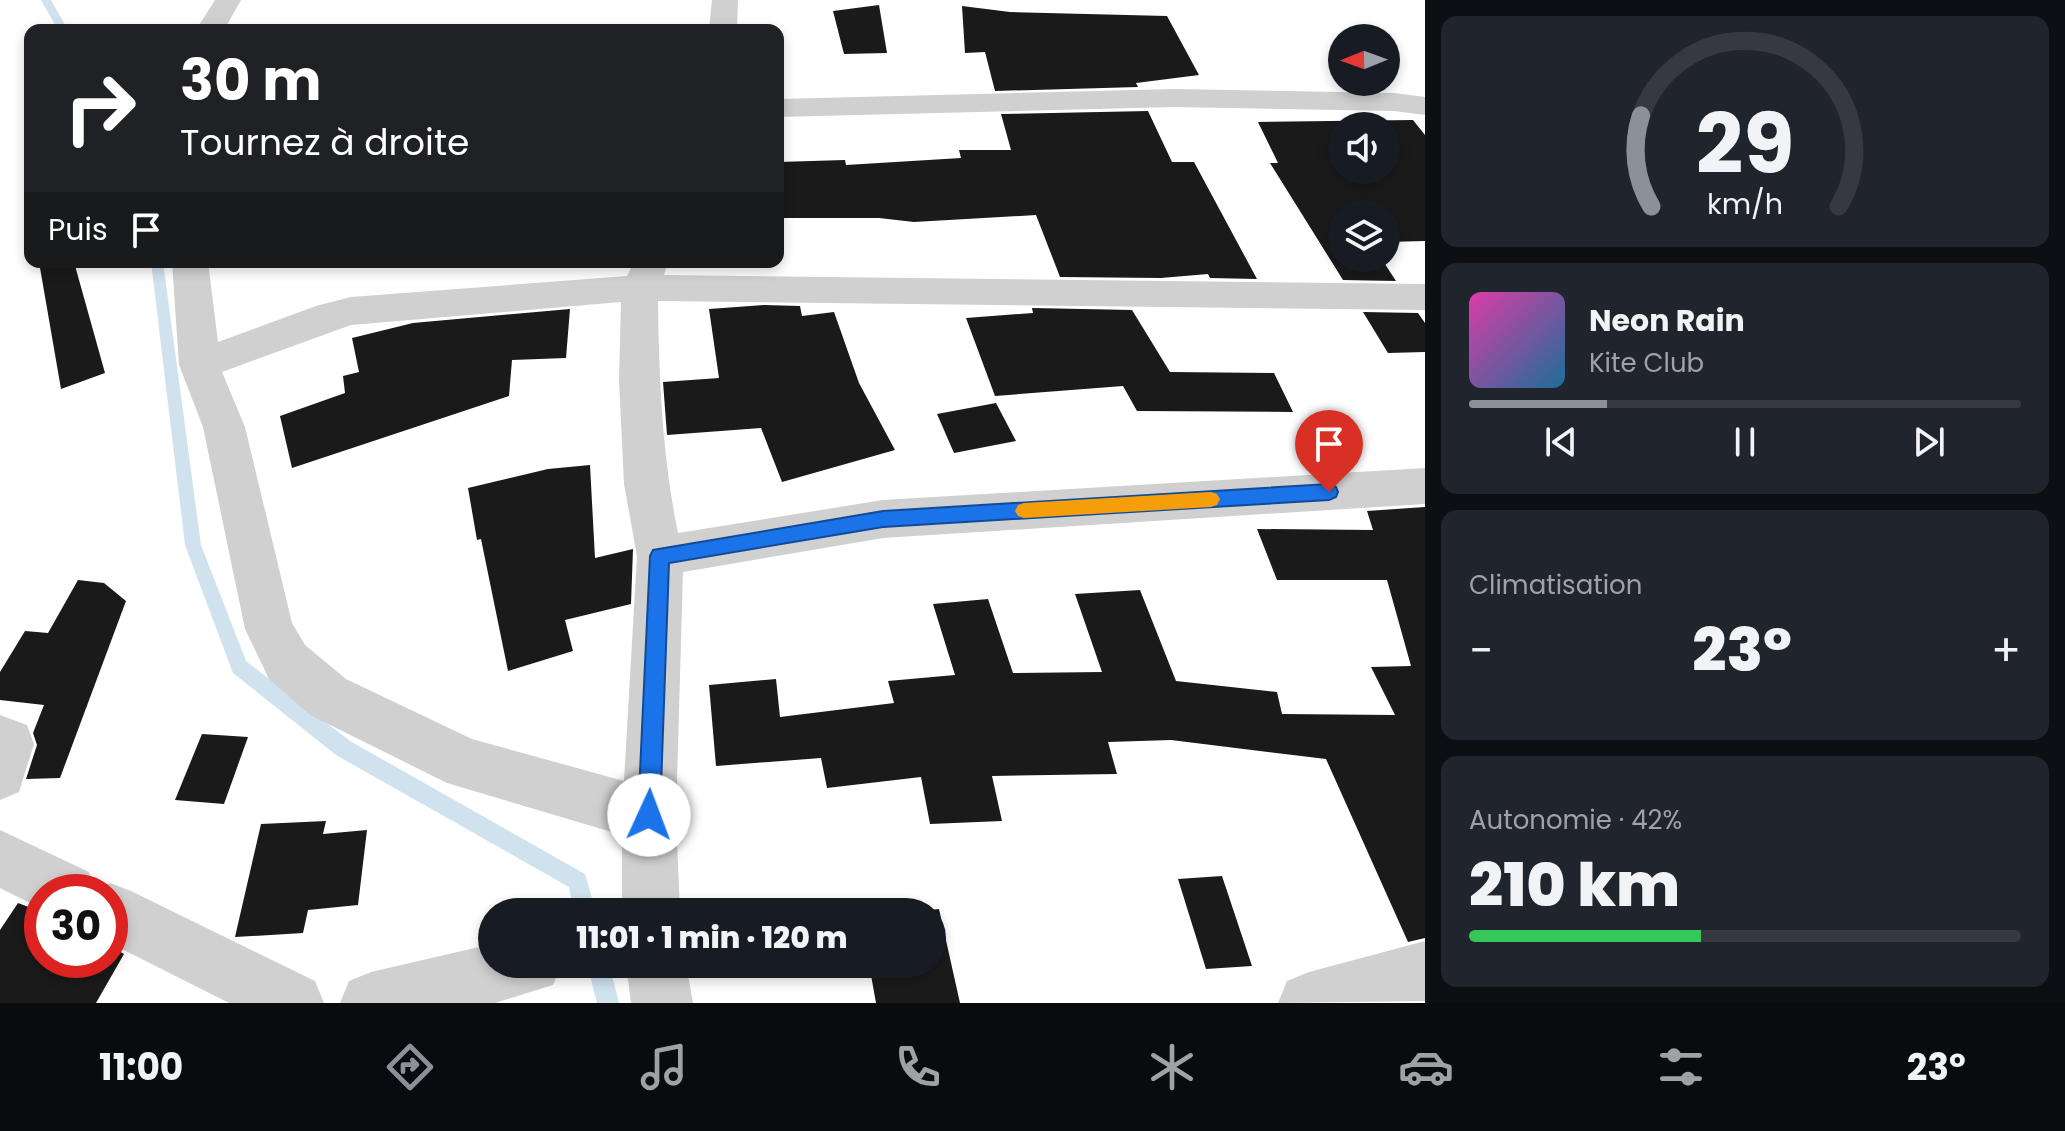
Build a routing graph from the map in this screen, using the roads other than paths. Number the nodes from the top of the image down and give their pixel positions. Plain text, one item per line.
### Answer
1 (228, 0) edge
2 (725, 0) edge
3 (214, 24) edge
4 (723, 24) edge
5 (1425, 106) edge
6 (784, 108) edge
7 (191, 268) edge
8 (646, 275) edge
9 (1425, 297) edge
10 (199, 365) junction
11 (1425, 486) edge
12 (660, 556) junction
13 (0, 741) edge
14 (0, 773) edge
15 (649, 815) junction
16 (0, 858) edge
17 (32, 874) edge
18 (651, 898) edge
19 (128, 921) edge
20 (1425, 971) edge
21 (478, 977) edge
22 (658, 978) edge
23 (293, 1003) edge
24 (371, 1003) edge
25 (662, 1003) edge
26 (1309, 1003) edge

1 - 3 street
2 - 4 street
5 - 6 street
7 - 10 street
8 - 9 street
8 - 10 street
8 - 12 street
10 - 15 street
11 - 12 street
12 - 15 street
13 - 14 street
15 - 18 street
16 - 17 street
19 - 23 street
20 - 26 street
21 - 24 street
22 - 25 street

